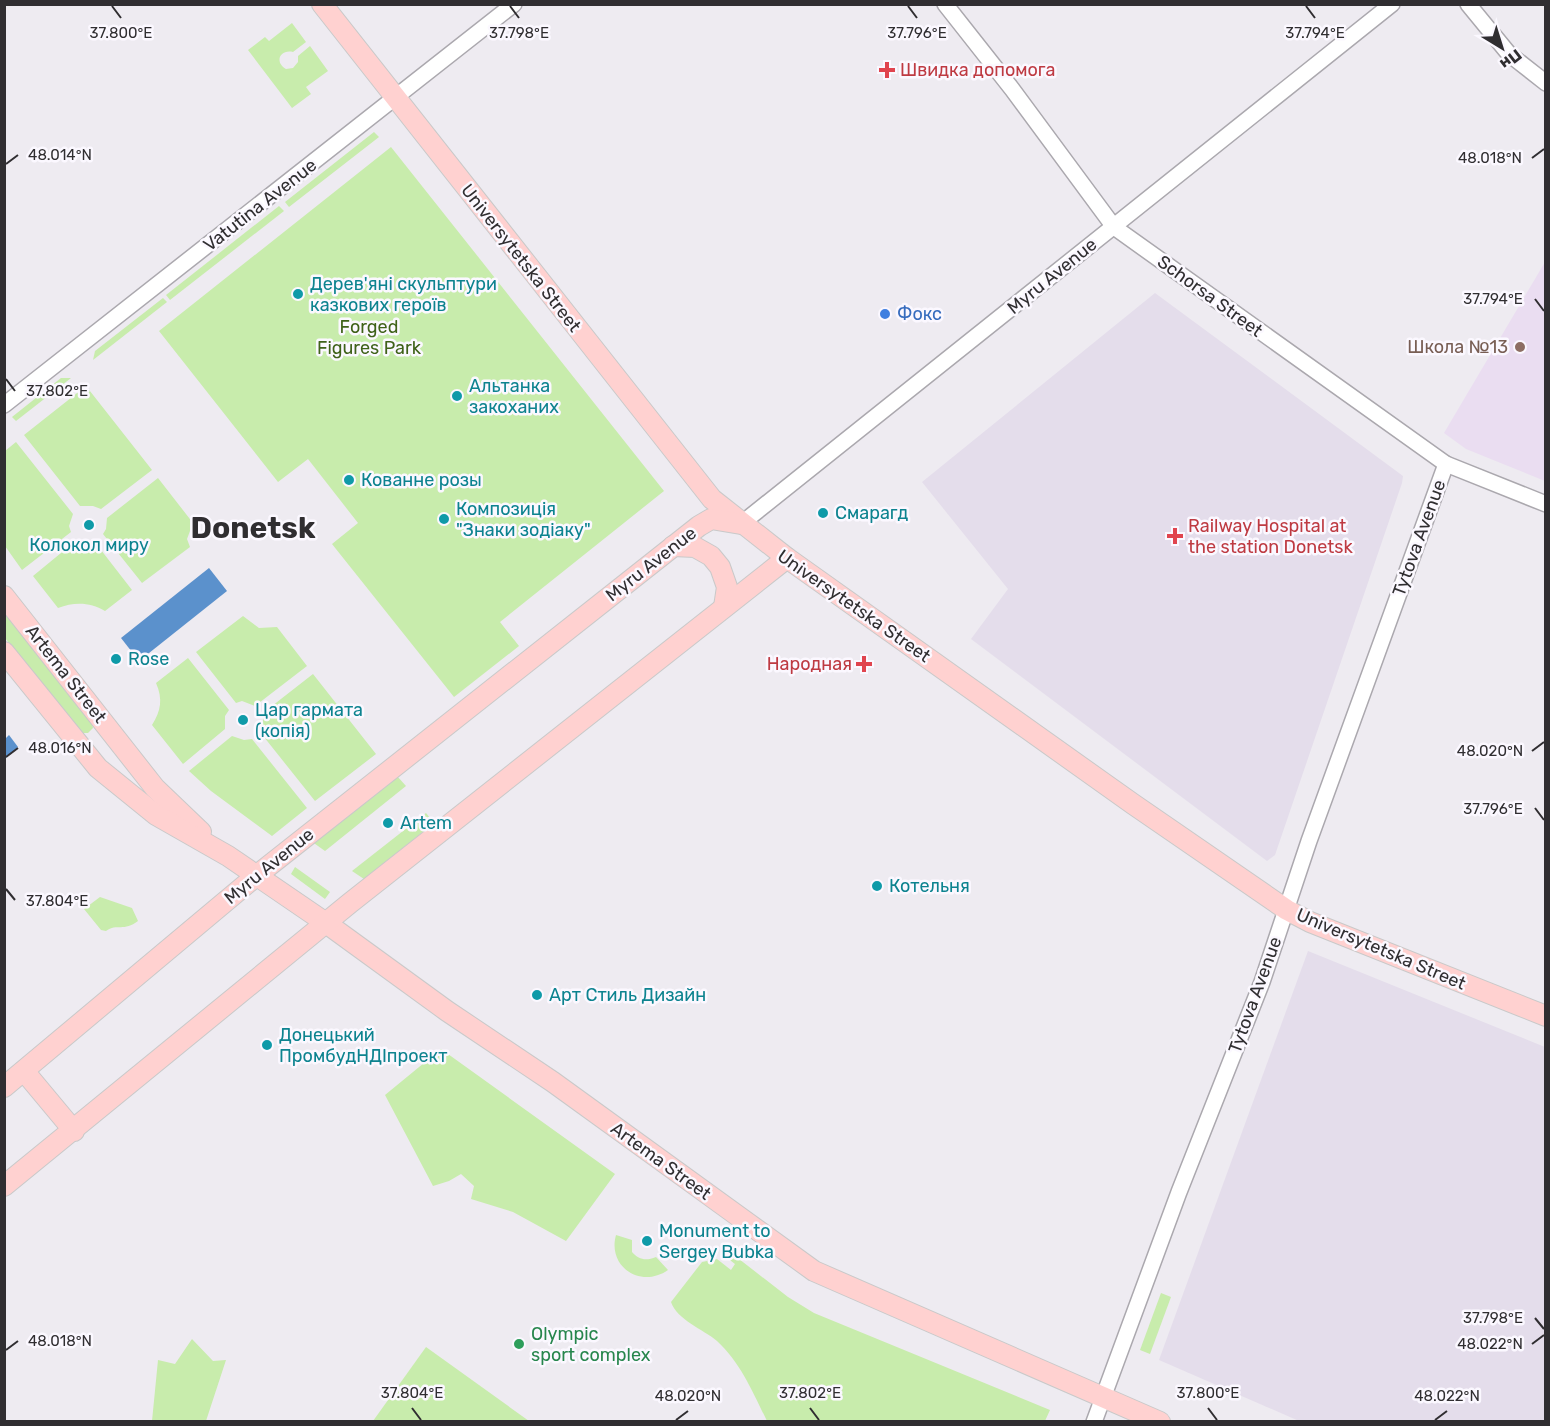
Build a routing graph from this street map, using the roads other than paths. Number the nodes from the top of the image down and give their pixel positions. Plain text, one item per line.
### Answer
1 (322, 4) edge
2 (514, 4) edge
3 (945, 4) edge
4 (1392, 4) edge
5 (1468, 4) edge
6 (1545, 83) edge
7 (396, 99) junction
8 (1114, 227) junction
9 (4, 405) edge
10 (1446, 464) junction
11 (1545, 504) edge
12 (741, 524) junction
13 (673, 546) junction
14 (787, 558) junction
15 (4, 596) edge
16 (724, 607) junction
17 (4, 652) edge
18 (93, 709) junction
19 (66, 730) junction
20 (228, 856) junction
21 (256, 876) junction
22 (1287, 910) junction
23 (326, 923) junction
24 (1545, 1016) edge
25 (24, 1071) junction
26 (4, 1087) edge
27 (74, 1131) junction
28 (4, 1186) edge
29 (1104, 1396) junction
30 (1094, 1422) edge
31 (1160, 1422) edge

1 - 7 main road, Universytetska Street
2 - 7 street, Vatutina Avenue
3 - 8 street, Schorsa Street
4 - 8 street, Myru Avenue
5 - 6 street
7 - 9 street, Vatutina Avenue
7 - 12 main road, Universytetska Street
8 - 10 street, Schorsa Street
8 - 12 street, Myru Avenue
10 - 11 street, Schorsa Street
10 - 22 street, Tytova Avenue
12 - 13 main road, Myru Avenue
12 - 14 main road, Universytetska Street
13 - 16 main road
13 - 21 main road, Myru Avenue
14 - 16 main road
14 - 22 main road, Universytetska Street
15 - 18 main road, Artema Street
16 - 23 main road
17 - 19 main road, Artema Street
18 - 19 main road
18 - 20 main road, Artema Street
19 - 20 main road, Artema Street
20 - 21 main road, Artema Street
21 - 23 main road, Artema Street
21 - 25 main road, Myru Avenue
22 - 24 main road, Universytetska Street
22 - 29 street, Tytova Avenue
23 - 27 main road
23 - 29 main road, Artema Street
25 - 26 main road, Myru Avenue
25 - 27 main road
27 - 28 main road
29 - 30 street, Tytova Avenue
29 - 31 main road, Artema Street

